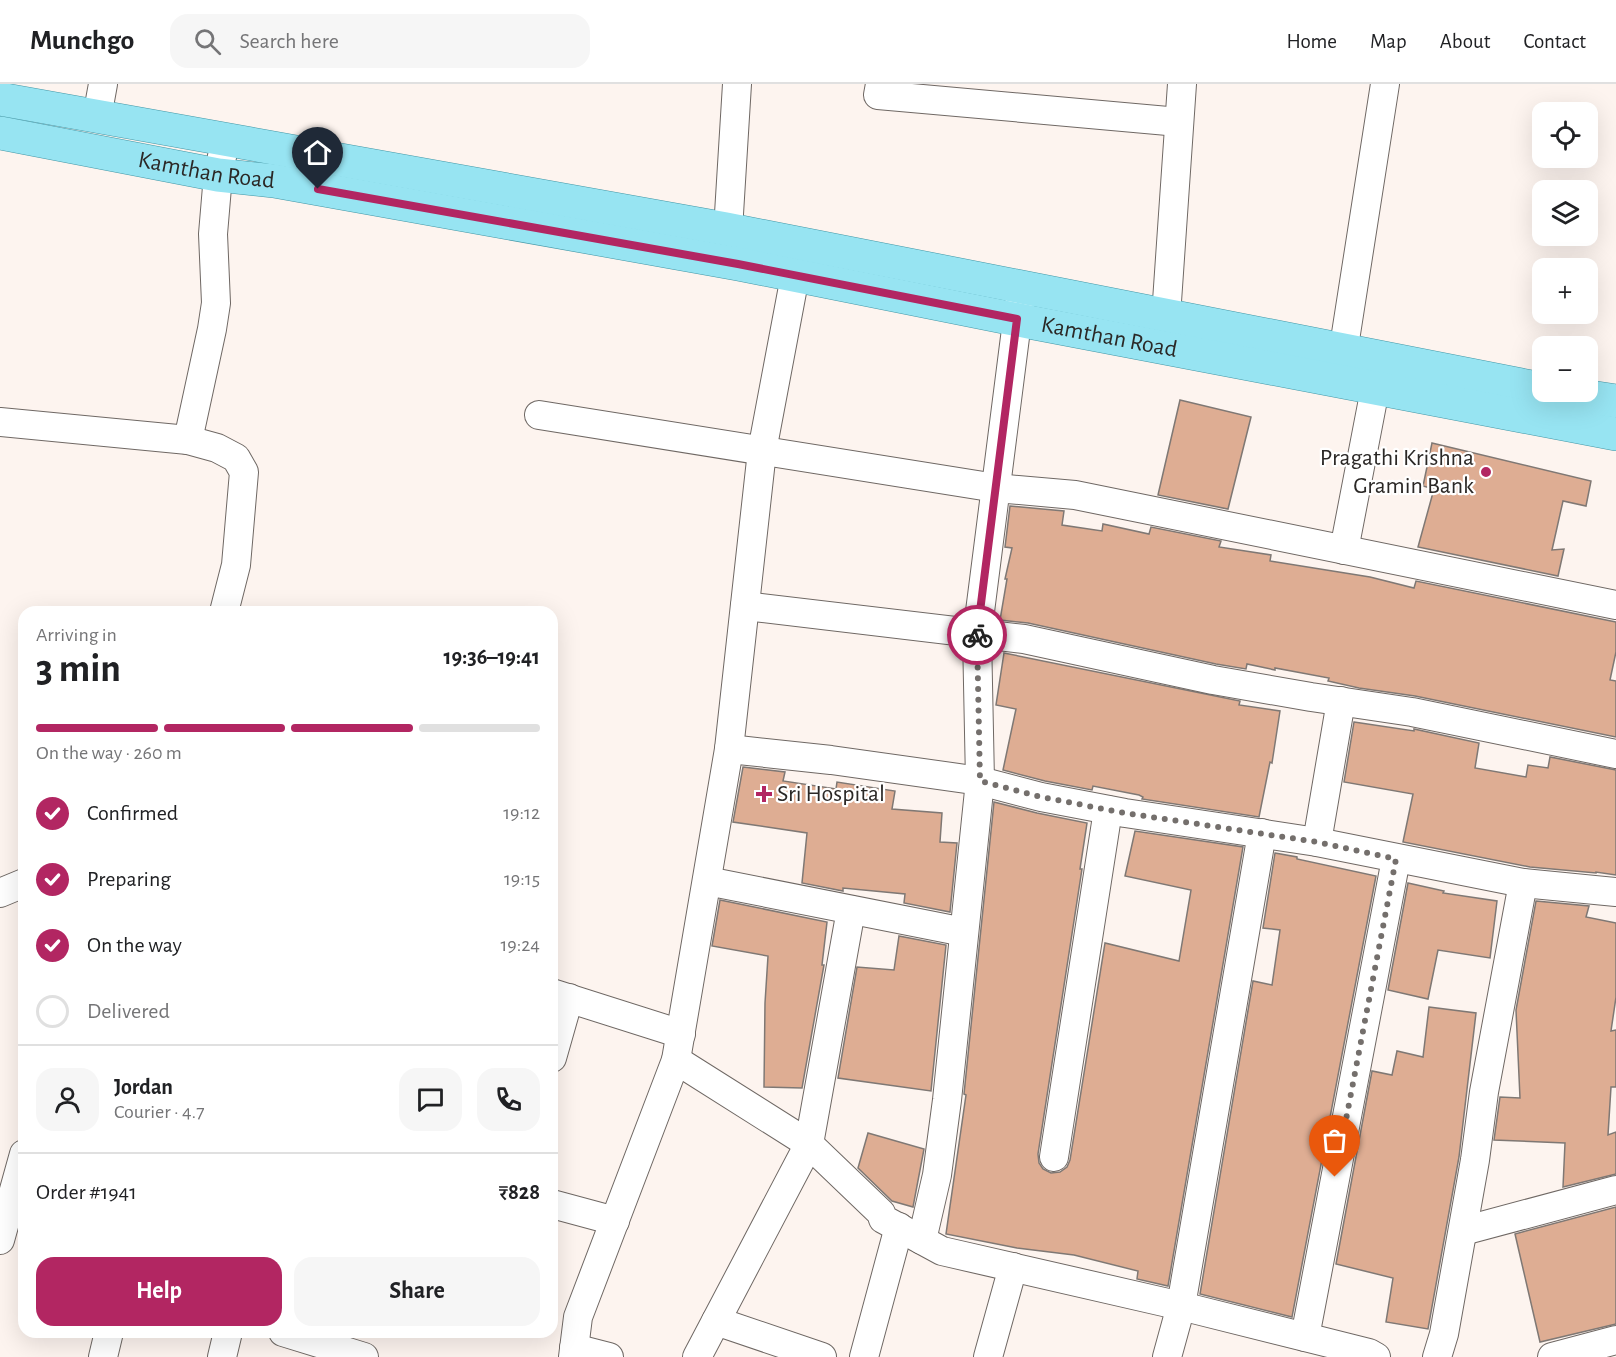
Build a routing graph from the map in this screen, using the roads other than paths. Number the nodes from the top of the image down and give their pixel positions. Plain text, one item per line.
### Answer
1 (103, 84) edge
2 (737, 84) edge
3 (880, 84) edge
4 (1182, 84) edge
5 (1385, 84) edge
6 (0, 99) edge
7 (97, 117) junction
8 (1179, 122) junction
9 (0, 133) edge
10 (226, 138) junction
11 (218, 175) junction
12 (728, 230) junction
13 (795, 276) junction
14 (1020, 304) junction
15 (1166, 316) junction
16 (1341, 367) junction
17 (1532, 388) edge
18 (1375, 389) junction
19 (1598, 398) edge
20 (1616, 401) edge
21 (539, 415) dead end
22 (0, 422) edge
23 (1616, 434) edge
24 (189, 440) junction
25 (762, 451) junction
26 (996, 488) junction
27 (1344, 550) junction
28 (1616, 605) edge
29 (226, 606) edge
30 (745, 606) junction
31 (977, 634) junction
32 (1341, 701) junction
33 (729, 748) junction
34 (1616, 754) edge
35 (980, 781) junction
36 (1108, 810) junction
37 (1262, 833) junction
38 (1317, 842) junction
39 (1396, 859) junction
40 (706, 881) junction
41 (1523, 883) junction
42 (18, 886) edge
43 (1616, 892) edge
44 (0, 893) edge
45 (851, 910) junction
46 (964, 932) junction
47 (561, 995) edge
48 (558, 1016) edge
49 (679, 1047) junction
50 (809, 1144) junction
51 (1054, 1158) dead end
52 (18, 1176) edge
53 (1616, 1190) edge
54 (558, 1206) edge
55 (615, 1221) junction
56 (1462, 1231) junction
57 (910, 1234) junction
58 (0, 1240) edge
59 (1013, 1268) junction
60 (1181, 1306) junction
61 (716, 1321) junction
62 (1305, 1336) junction
63 (108, 1338) edge
64 (227, 1338) edge
65 (302, 1338) edge
66 (1616, 1340) edge
67 (574, 1352) edge
68 (103, 1357) edge
69 (222, 1357) edge
70 (364, 1357) edge
71 (609, 1357) edge
72 (697, 1357) edge
73 (822, 1357) edge
74 (864, 1357) edge
75 (988, 1357) edge
76 (1167, 1357) edge
77 (1376, 1357) edge
78 (1437, 1357) edge
79 (1552, 1357) edge

1 - 7 street
2 - 12 street
3 - 8 street
4 - 8 street
5 - 16 street
6 - 7 main road, Kamthan Road
7 - 10 main road, Kamthan Road
8 - 15 street
9 - 11 main road, Kamthan Road
10 - 11 street
10 - 12 main road, Kamthan Road
11 - 13 main road, Kamthan Road
11 - 24 street
12 - 14 main road, Kamthan Road
13 - 14 main road, Kamthan Road
13 - 25 street
14 - 15 main road, Kamthan Road
14 - 16 main road, Kamthan Road
14 - 26 street
15 - 16 main road, Kamthan Road
16 - 17 main road, Kamthan Road
16 - 18 main road, Kamthan Road
18 - 23 main road, Kamthan Road
18 - 27 street
19 - 20 main road
21 - 25 street
22 - 24 street
24 - 29 street
25 - 26 street
25 - 30 street
26 - 27 street
26 - 31 street
27 - 28 street
30 - 31 street
30 - 33 street
31 - 32 street
31 - 35 street
32 - 34 street
32 - 38 street
33 - 35 street
33 - 40 street
35 - 36 street
35 - 46 street
36 - 37 street
36 - 51 street
37 - 38 street
37 - 60 street
38 - 39 street
39 - 41 street
39 - 62 street
40 - 45 street
40 - 49 street
41 - 43 street
41 - 56 street
42 - 44 street
45 - 46 street
45 - 50 street
46 - 57 street
47 - 48 street
47 - 49 street
49 - 50 street
49 - 55 street
50 - 57 street
50 - 61 street
52 - 58 street
53 - 56 street
54 - 55 street
55 - 67 street
56 - 78 street
57 - 59 street
57 - 74 street
59 - 60 street
59 - 75 street
60 - 62 street
60 - 76 street
61 - 72 street
61 - 73 street
62 - 77 street
63 - 68 street
64 - 69 street
65 - 70 street
66 - 79 street
67 - 71 street

